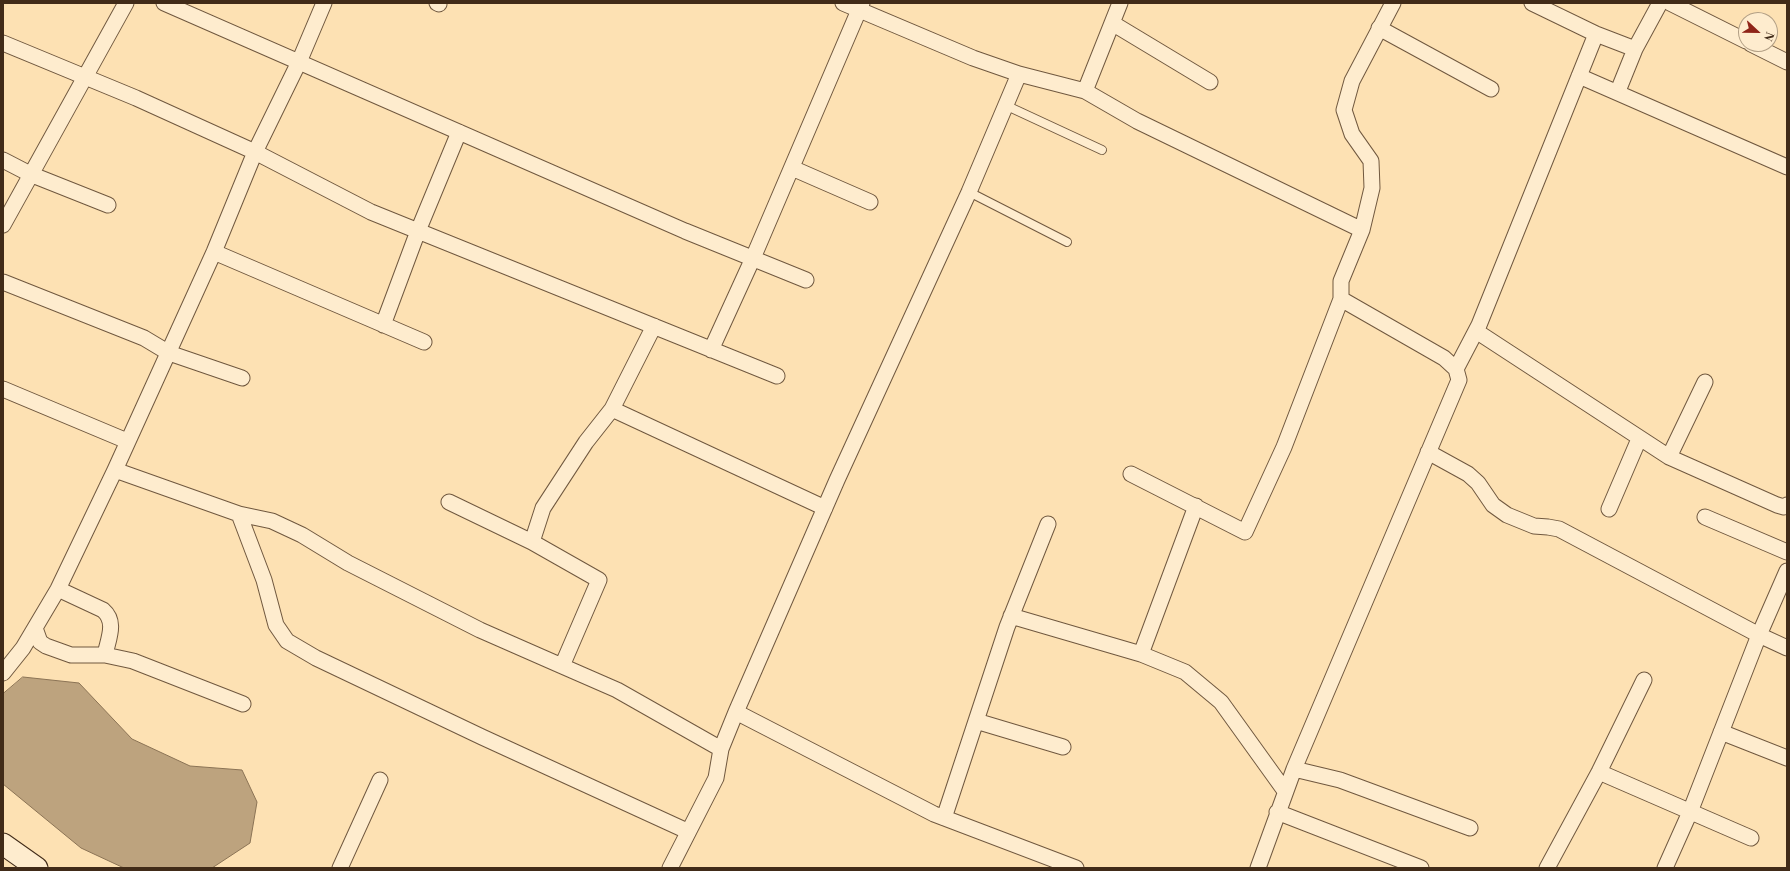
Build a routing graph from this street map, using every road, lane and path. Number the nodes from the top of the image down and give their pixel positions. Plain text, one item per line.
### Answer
1 (126, 3) edge
2 (164, 3) edge
3 (324, 3) edge
4 (843, 3) edge
5 (1120, 3) edge
6 (1393, 3) edge
7 (1532, 3) edge
8 (1660, 3) edge
9 (1670, 3) edge
10 (861, 6) edge
11 (1112, 24) junction
12 (1379, 28) junction
13 (1596, 34) junction
14 (1738, 37) edge
15 (3, 43) edge
16 (1635, 49) junction
17 (1767, 52) edge
18 (299, 62) junction
19 (1787, 62) edge
20 (1018, 74) junction
21 (1579, 76) junction
22 (86, 78) junction
23 (1210, 82) dead end
24 (1491, 89) dead end
25 (1086, 91) junction
26 (1618, 92) junction
27 (1005, 105) junction
28 (459, 132) junction
29 (1102, 150) dead end
30 (255, 152) junction
31 (3, 160) edge
32 (1787, 166) edge
33 (792, 168) junction
34 (30, 174) junction
35 (968, 192) junction
36 (870, 202) dead end
37 (108, 205) dead end
38 (3, 225) edge
39 (1362, 230) junction
40 (418, 231) junction
41 (1067, 242) dead end
42 (214, 252) junction
43 (753, 258) junction
44 (806, 280) dead end
45 (3, 282) edge
46 (1341, 299) junction
47 (383, 325) junction
48 (654, 326) junction
49 (1476, 331) junction
50 (424, 342) dead end
51 (711, 350) junction
52 (169, 353) junction
53 (1456, 368) junction
54 (777, 376) dead end
55 (242, 378) dead end
56 (1706, 382) dead end
57 (3, 389) edge
58 (612, 409) junction
59 (1639, 439) junction
60 (127, 441) junction
61 (1428, 452) junction
62 (1669, 458) junction
63 (115, 470) junction
64 (1131, 474) dead end
65 (450, 502) dead end
66 (1787, 505) edge
67 (1196, 506) junction
68 (825, 508) junction
69 (1609, 509) dead end
70 (239, 514) junction
71 (1705, 517) dead end
72 (1048, 524) dead end
73 (532, 542) junction
74 (1787, 552) edge
75 (1787, 571) edge
76 (58, 589) junction
77 (1011, 616) junction
78 (35, 628) junction
79 (1759, 635) junction
80 (1787, 648) edge
81 (1141, 654) junction
82 (105, 655) junction
83 (562, 666) junction
84 (3, 673) edge
85 (1644, 680) dead end
86 (243, 704) dead end
87 (736, 712) junction
88 (976, 721) junction
89 (1722, 732) junction
90 (1063, 747) dead end
91 (721, 749) junction
92 (1787, 758) edge
93 (1294, 770) junction
94 (1599, 772) junction
95 (380, 780) dead end
96 (1285, 791) junction
97 (1277, 812) junction
98 (1690, 812) junction
99 (944, 818) junction
100 (1470, 828) dead end
101 (687, 831) junction
102 (1751, 838) dead end
103 (3, 844) edge
104 (37, 868) edge
105 (340, 868) edge
106 (670, 868) edge
107 (1076, 868) edge
108 (1258, 868) edge
109 (1421, 868) edge
110 (1547, 868) edge
111 (1665, 868) edge

1 - 22 street
2 - 18 street
3 - 18 street
4 - 10 street
5 - 11 street
6 - 12 street
7 - 13 street
8 - 16 street
9 - 14 street
10 - 20 street
10 - 33 street
11 - 23 street
11 - 25 street
12 - 24 street
12 - 39 street
13 - 16 street
13 - 21 street
15 - 22 street
16 - 26 street
17 - 19 street
18 - 28 street
18 - 30 street
20 - 25 street
20 - 27 street
21 - 26 street
21 - 49 street
22 - 30 street
22 - 34 street
25 - 39 street
26 - 32 street
27 - 29 lane
27 - 35 street
28 - 40 street
28 - 43 street
30 - 40 street
30 - 42 street
31 - 34 street
33 - 36 street
33 - 43 street
34 - 37 street
34 - 38 street
35 - 41 lane
35 - 68 street
39 - 46 street
40 - 47 street
40 - 48 street
42 - 47 street
42 - 52 street
43 - 44 street
43 - 51 street
45 - 52 street
46 - 53 street
46 - 67 street
47 - 50 street
48 - 51 street
48 - 58 street
49 - 53 street
49 - 59 street
51 - 54 street
52 - 55 street
52 - 60 street
53 - 61 street
56 - 62 street
57 - 60 street
58 - 68 street
58 - 73 street
59 - 62 street
59 - 69 street
60 - 63 street
61 - 79 street
61 - 93 street
62 - 66 street
63 - 70 street
63 - 76 street
64 - 67 street
65 - 73 street
67 - 81 street
68 - 87 street
70 - 83 street
70 - 101 street
71 - 74 street
72 - 77 street
73 - 83 street
75 - 79 street
76 - 78 street
76 - 82 street
77 - 81 street
77 - 88 street
78 - 82 street
78 - 84 street
79 - 80 street
79 - 89 street
81 - 96 street
82 - 86 street
83 - 91 street
85 - 94 street
87 - 91 street
87 - 99 street
88 - 90 street
88 - 99 street
89 - 92 street
89 - 98 street
91 - 101 street
93 - 96 street
93 - 100 street
94 - 98 street
94 - 110 street
95 - 105 street
96 - 97 street
97 - 108 street
97 - 109 street
98 - 102 street
98 - 111 street
99 - 107 street
101 - 106 street
103 - 104 street

